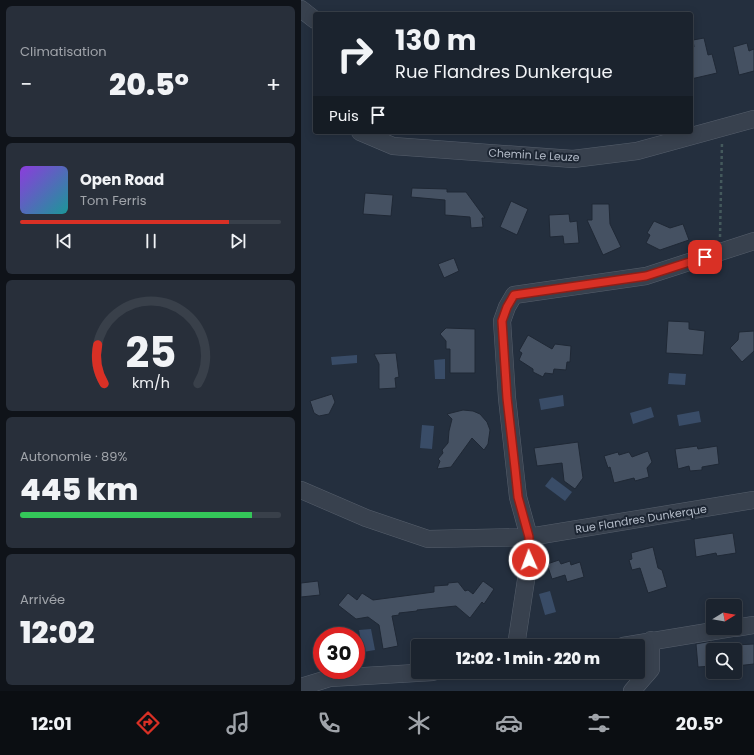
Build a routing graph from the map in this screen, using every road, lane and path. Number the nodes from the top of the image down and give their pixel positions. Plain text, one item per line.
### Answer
1 (301, 9) edge
2 (313, 18) edge
3 (754, 119) edge
4 (722, 128) junction
5 (365, 134) edge
6 (754, 241) edge
7 (720, 252) junction
8 (301, 490) edge
9 (754, 500) edge
10 (529, 537) junction
11 (754, 625) edge
12 (742, 627) edge
13 (706, 632) edge
14 (518, 639) edge
15 (651, 640) junction
16 (645, 641) edge
17 (411, 673) edge
18 (301, 687) edge
19 (632, 691) edge

1 - 2 street
3 - 4 street, Chemin Le Leuze
4 - 5 street, Chemin Le Leuze
4 - 7 path
6 - 7 street
7 - 10 street
8 - 10 street, Rue Flandres Dunkerque
9 - 10 street, Rue Flandres Dunkerque
10 - 14 street
11 - 12 street
13 - 15 street
15 - 16 street
15 - 19 street
17 - 18 street

